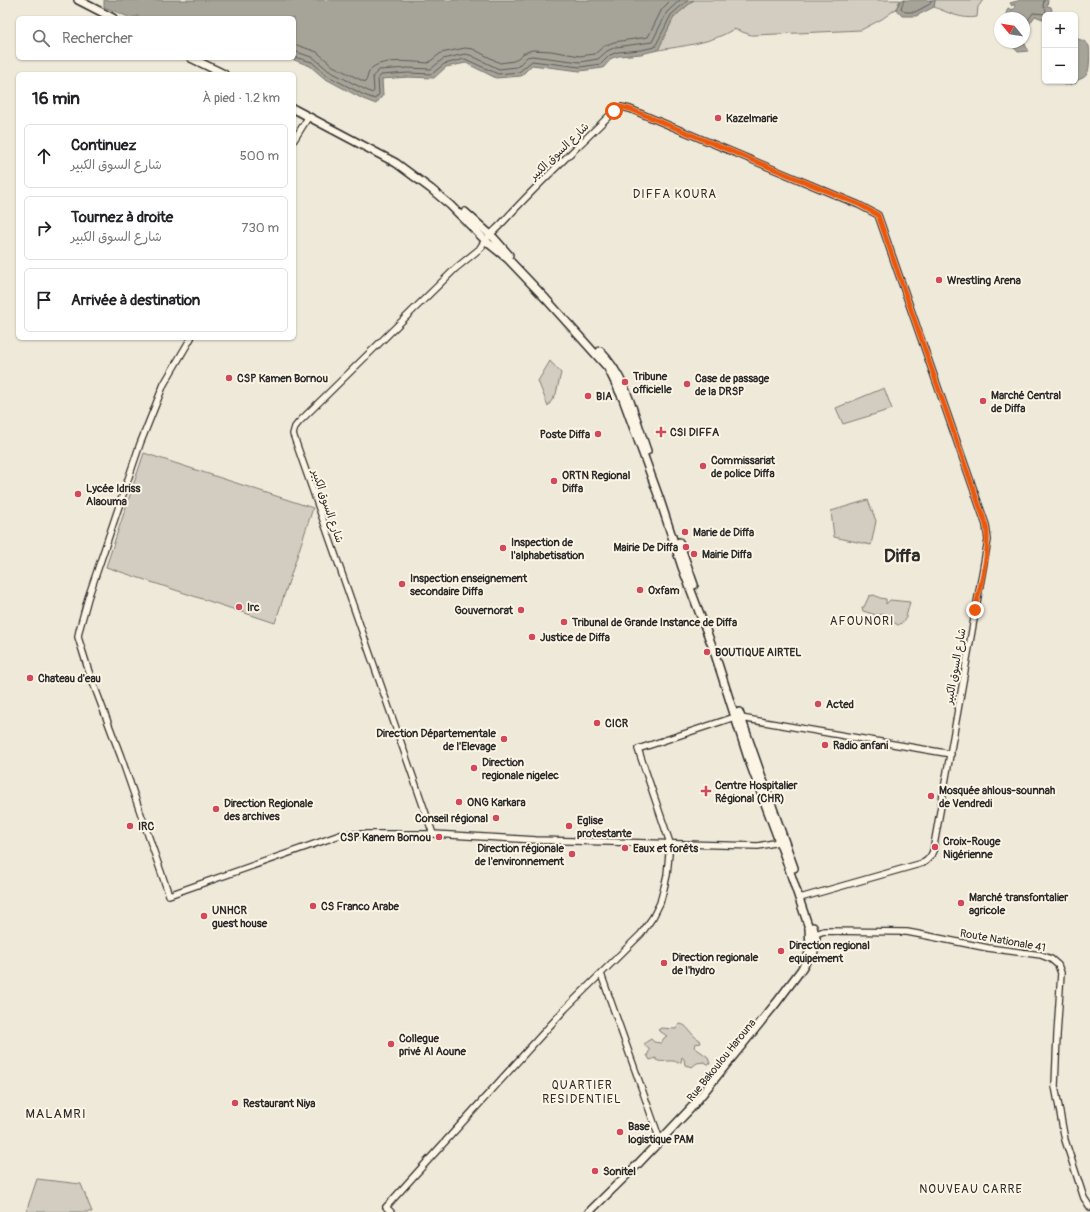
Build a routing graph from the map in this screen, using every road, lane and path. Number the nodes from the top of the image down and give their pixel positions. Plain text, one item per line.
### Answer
1 (78, 0) edge
2 (109, 16) edge
3 (195, 60) edge
4 (220, 72) edge
5 (296, 110) edge
6 (311, 117) junction
7 (296, 137) edge
8 (490, 239) junction
9 (190, 340) edge
10 (738, 717) junction
11 (951, 754) junction
12 (433, 834) junction
13 (781, 839) junction
14 (670, 843) junction
15 (802, 898) junction
16 (812, 935) junction
17 (601, 974) junction
18 (660, 1140) junction
19 (1090, 1207) edge
20 (391, 1212) edge
21 (589, 1212) edge
22 (593, 1212) edge

1 - 2 highway
3 - 4 highway
5 - 6 highway, Rue Bakoulou Harouna
6 - 7 street
6 - 8 highway, Rue Bakoulou Harouna
8 - 10 highway, Rue Bakoulou Harouna
8 - 11 street, شارع السوق الكبير
8 - 12 street, شارع السوق الكبير
9 - 12 street
10 - 11 street
10 - 13 highway, Rue Bakoulou Harouna
10 - 14 street
11 - 15 street, شارع السوق الكبير
12 - 14 street
13 - 14 street
13 - 15 highway, Rue Bakoulou Harouna
14 - 17 street
15 - 16 highway, Rue Bakoulou Harouna
16 - 18 highway, Rue Bakoulou Harouna
16 - 19 street, Route Nationale 41
16 - 22 highway, Rue Bakoulou Harouna
17 - 18 street
17 - 20 street
18 - 21 highway, Rue Bakoulou Harouna

